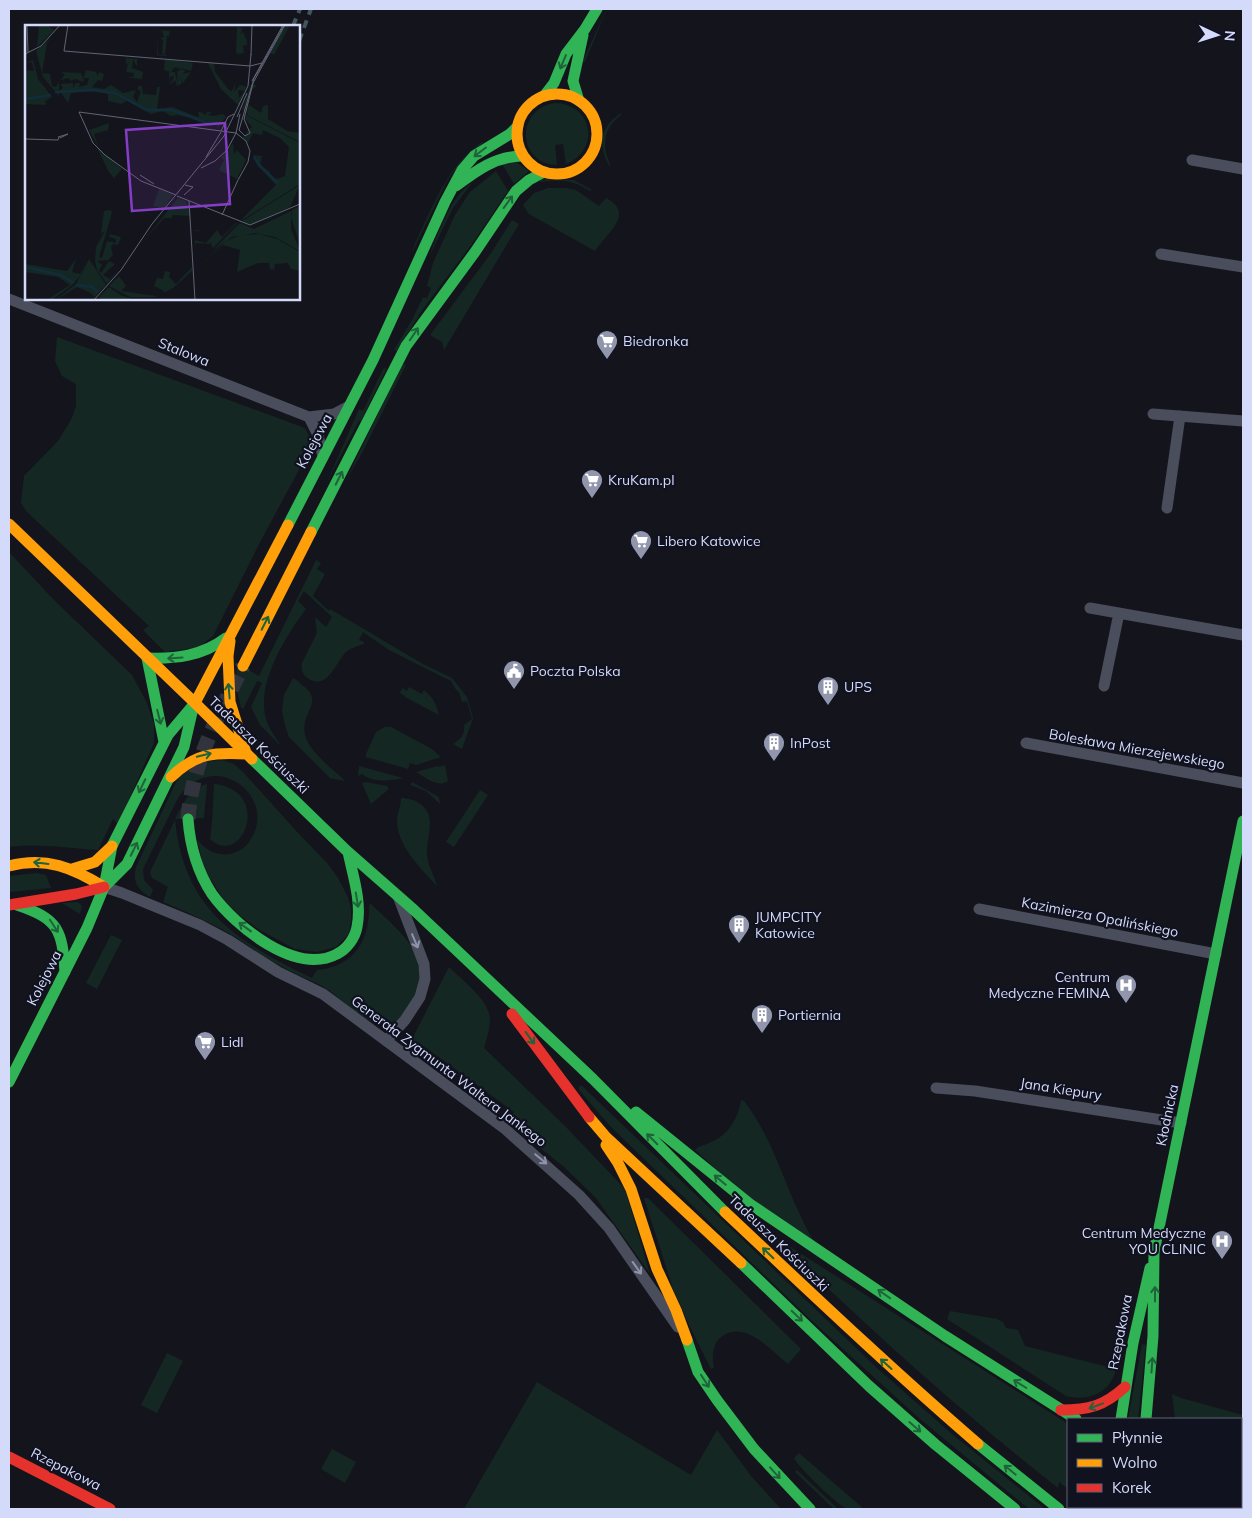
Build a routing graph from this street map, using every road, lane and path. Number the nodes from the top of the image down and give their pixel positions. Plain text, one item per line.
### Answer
1 (597, 9) edge
2 (585, 29) junction
3 (544, 96) junction
4 (579, 101) junction
5 (518, 126) junction
6 (523, 156) junction
7 (1192, 160) dead end
8 (1243, 169) edge
9 (544, 172) junction
10 (453, 188) junction
11 (1161, 254) dead end
12 (1243, 267) edge
13 (9, 299) edge
14 (349, 406) junction
15 (1153, 414) dead end
16 (1180, 416) junction
17 (309, 417) junction
18 (1243, 421) edge
19 (323, 458) junction
20 (1167, 508) dead end
21 (9, 524) edge
22 (1090, 608) dead end
23 (1119, 613) junction
24 (231, 633) junction
25 (1243, 635) edge
26 (147, 658) junction
27 (243, 666) tunnel mouth
28 (1104, 686) dead end
29 (195, 704) junction
30 (164, 742) junction
31 (1026, 743) dead end
32 (247, 754) junction
33 (168, 779) junction
34 (1243, 783) edge
35 (188, 820) tunnel mouth
36 (1243, 821) edge
37 (112, 846) junction
38 (348, 852) junction
39 (9, 866) edge
40 (72, 869) junction
41 (104, 887) junction
42 (398, 896) junction
43 (11, 904) edge
44 (979, 909) dead end
45 (1216, 954) junction
46 (65, 972) junction
47 (491, 984) junction
48 (386, 1041) junction
49 (593, 1079) junction
50 (9, 1082) edge
51 (936, 1088) dead end
52 (582, 1108) junction
53 (1181, 1123) junction
54 (1154, 1252) junction
55 (685, 1337) junction
56 (1125, 1387) junction
57 (1149, 1394) junction
58 (1061, 1410) junction
59 (1074, 1418) edge
60 (1121, 1418) edge
61 (1146, 1418) edge
62 (1155, 1418) edge
63 (9, 1457) edge
64 (110, 1509) edge
65 (810, 1509) edge
66 (1015, 1509) edge
67 (1059, 1509) edge

1 - 2 main road
2 -> 3 main road
2 - 4 main road
3 - 4 main road
3 - 5 main road
4 - 9 main road
5 - 6 main road
5 -> 10 main road, Kolejowa
6 - 9 main road
6 - 10 main road
7 - 8 street
27 -> 9 main road
10 - 14 main road, Kolejowa
11 - 12 street
13 - 17 street, Stalowa
14 - 17 street
14 - 19 main road, Kolejowa
15 - 16 street
16 - 18 street
16 - 20 street
17 - 19 street
19 - 24 main road, Kolejowa
21 - 26 main road, Tadeusza Kościuszki
22 - 23 street
23 - 25 street
23 - 28 street
24 -> 26 main road
24 - 29 main road, Kolejowa
32 -> 24 main road
26 - 29 main road, Tadeusza Kościuszki
26 -> 30 main road
29 - 30 main road, Kolejowa
29 - 32 main road, Tadeusza Kościuszki
29 - 33 main road, Kolejowa
30 -> 37 main road, Kolejowa
31 - 34 street, Bolesława Mierzejewskiego
33 -> 32 main road
32 - 38 main road, Tadeusza Kościuszki
41 -> 33 main road, Kolejowa
38 -> 35 main road
36 - 45 main road, Kłodnicka
37 - 40 main road
37 - 41 main road, Kolejowa
38 - 42 main road, Tadeusza Kościuszki
40 -> 39 main road, Generała Zygmunta Waltera Jankego
40 - 41 main road, Generała Zygmunta Waltera Jankego
41 - 43 main road
41 - 46 main road, Kolejowa
41 - 48 street, Generała Zygmunta Waltera Jankego
42 - 47 main road, Tadeusza Kościuszki
42 -> 48 street
43 -> 46 main road
44 - 45 street, Kazimierza Opalińskiego
45 - 53 main road, Kłodnicka
46 - 50 main road, Kolejowa
47 - 49 main road, Tadeusza Kościuszki
47 -> 52 main road, Tadeusza Kościuszki
48 -> 55 street, Generała Zygmunta Waltera Jankego
58 -> 49 main road
67 -> 49 main road, Tadeusza Kościuszki
51 - 53 street, Jana Kiepury
52 - 55 main road
52 -> 66 main road, Tadeusza Kościuszki
53 - 54 main road, Kłodnicka
54 - 56 main road, Rzepakowa
57 -> 54 main road, Kłodnicka
55 -> 65 main road, Generała Zygmunta Waltera Jankego
56 -> 58 main road
56 - 60 main road, Rzepakowa
57 - 61 main road, Kłodnicka
57 - 62 main road
58 - 59 main road
63 - 64 main road, Rzepakowa

